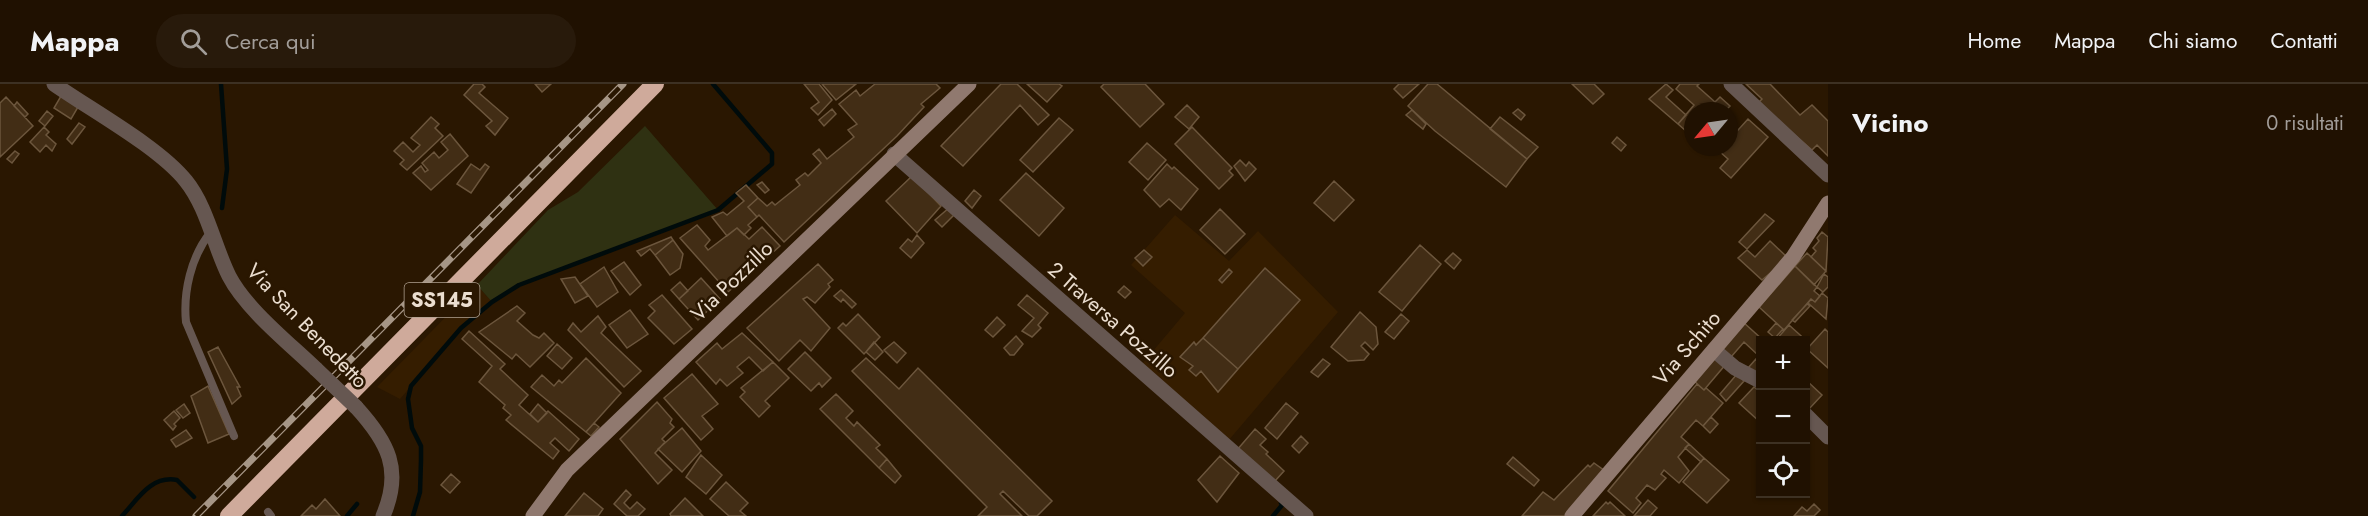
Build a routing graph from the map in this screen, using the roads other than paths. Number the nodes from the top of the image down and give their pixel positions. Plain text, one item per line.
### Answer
1 (54, 84) edge
2 (655, 84) edge
3 (969, 84) edge
4 (1731, 84) edge
5 (894, 154) junction
6 (1828, 175) edge
7 (1828, 203) edge
8 (210, 233) junction
9 (1714, 350) junction
10 (1756, 378) edge
11 (1810, 419) edge
12 (234, 436) dead end
13 (1828, 437) edge
14 (229, 516) edge
15 (382, 516) edge
16 (533, 516) edge
17 (1306, 516) edge
18 (1572, 516) edge

1 - 8 street, Via San Benedetto
2 - 14 highway, SS145
3 - 5 main road, Via Pozzillo
4 - 6 street
5 - 16 main road, Via Pozzillo
5 - 17 street, 2 Traversa Pozzillo
7 - 9 main road, Via Schito
8 - 12 lane
8 - 15 street, Via San Benedetto, bridge
9 - 10 street
9 - 18 main road, Via Schito
11 - 13 street

